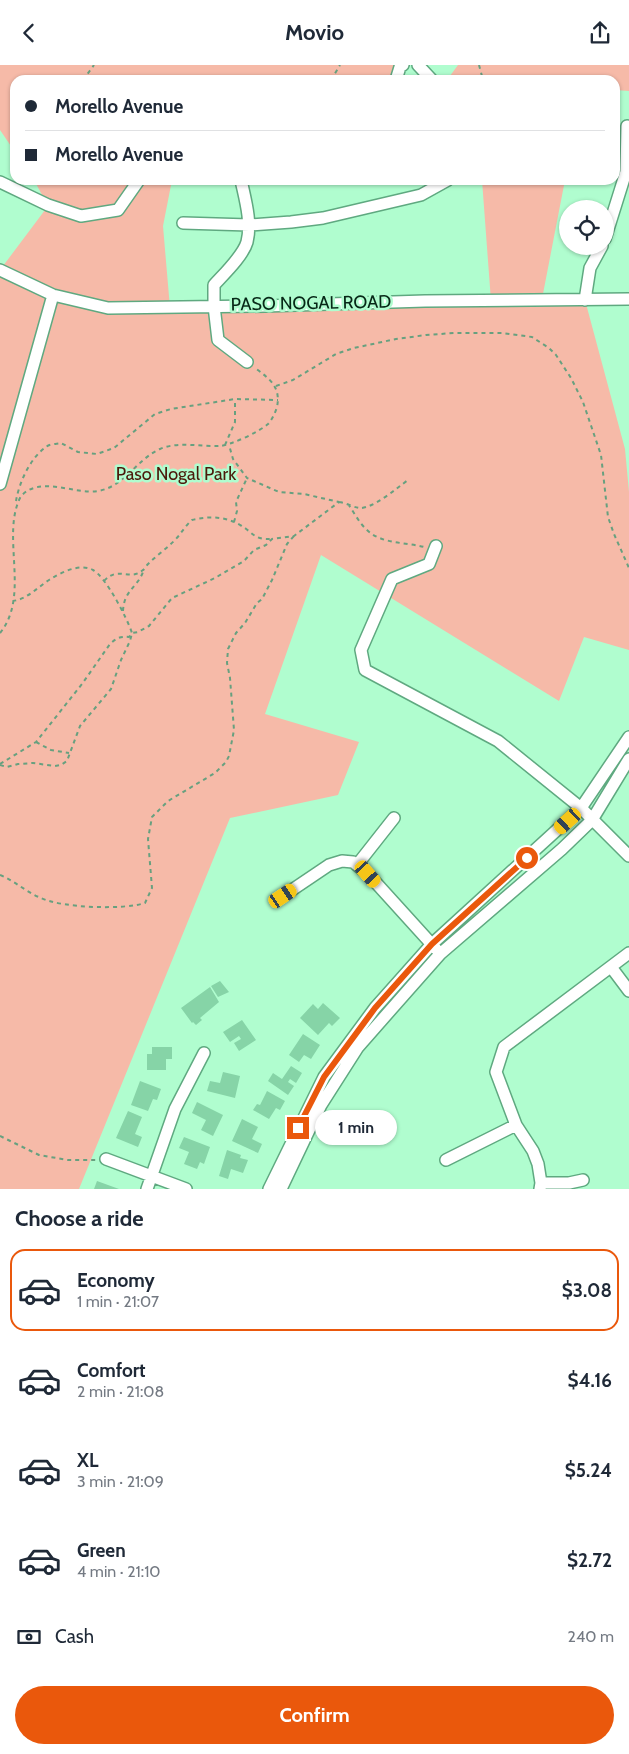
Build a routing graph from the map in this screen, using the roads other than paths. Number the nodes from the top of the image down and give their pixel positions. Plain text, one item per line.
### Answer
1 (418, 65) edge
2 (427, 75) edge
3 (627, 126) dead end
4 (0, 182) edge
5 (136, 185) edge
6 (242, 185) edge
7 (439, 185) edge
8 (614, 210) edge
9 (183, 223) dead end
10 (249, 225) junction
11 (597, 255) edge
12 (0, 270) edge
13 (53, 295) junction
14 (629, 299) edge
15 (585, 300) junction
16 (214, 306) junction
17 (248, 362) road end
18 (0, 484) edge
19 (435, 548) road end
20 (629, 737) edge
21 (629, 759) edge
22 (581, 809) junction
23 (394, 818) dead end
24 (592, 820) junction
25 (629, 856) edge
26 (357, 865) junction
27 (283, 896) dead end
28 (432, 944) junction
29 (629, 953) edge
30 (440, 954) junction
31 (611, 967) junction
32 (629, 991) edge
33 (204, 1053) dead end
34 (516, 1125) junction
35 (106, 1159) road end
36 (446, 1160) dead end
37 (150, 1176) junction
38 (583, 1180) dead end
39 (541, 1186) edge
40 (147, 1189) edge
41 (186, 1189) edge
42 (269, 1189) edge
43 (281, 1189) edge

1 - 2 street
3 - 8 street
4 - 5 street
6 - 10 street
7 - 10 street
9 - 10 street
10 - 16 street
11 - 15 street
12 - 13 street, PASO NOGAL ROAD
13 - 16 street, PASO NOGAL ROAD
13 - 18 street
14 - 15 street, PASO NOGAL ROAD
15 - 16 street, PASO NOGAL ROAD
16 - 17 street
19 - 22 street
20 - 22 street
21 - 24 street
22 - 24 street
22 - 28 street
23 - 26 street
24 - 25 street
24 - 30 street
26 - 27 street
26 - 28 street
28 - 30 street
28 - 42 street
29 - 31 street
30 - 43 street
31 - 32 street
31 - 34 street
33 - 37 street
34 - 36 street
34 - 39 street
35 - 37 street
37 - 40 street
37 - 41 street
38 - 39 street

